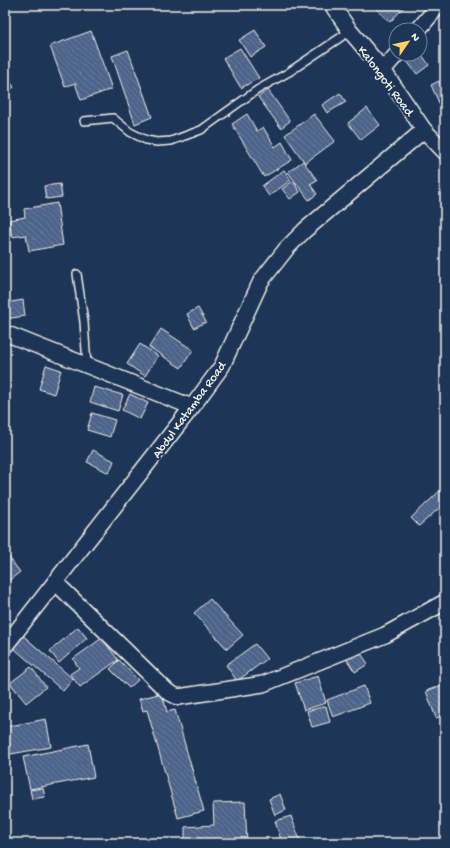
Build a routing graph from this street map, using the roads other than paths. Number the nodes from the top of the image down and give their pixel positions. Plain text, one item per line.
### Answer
1 (332, 5) edge
2 (440, 5) edge
3 (425, 22) edge
4 (350, 31) junction
5 (390, 62) edge
6 (383, 70) junction
7 (84, 121) dead end
8 (424, 130) junction
9 (445, 152) edge
10 (77, 274) dead end
11 (5, 333) edge
12 (87, 366) junction
13 (192, 407) junction
14 (55, 582) junction
15 (445, 602) edge
16 (5, 646) edge

1 - 4 street, Kalongoti Road
2 - 3 street
4 - 6 street, Kalongoti Road
4 - 7 lane
5 - 6 street
6 - 8 street, Kalongoti Road
8 - 9 street, Kalongoti Road
8 - 13 street, Abdul Katamba Road
10 - 12 lane
11 - 12 street
12 - 13 street
13 - 14 street, Abdul Katamba Road
14 - 15 street
14 - 16 street, Abdul Katamba Road

